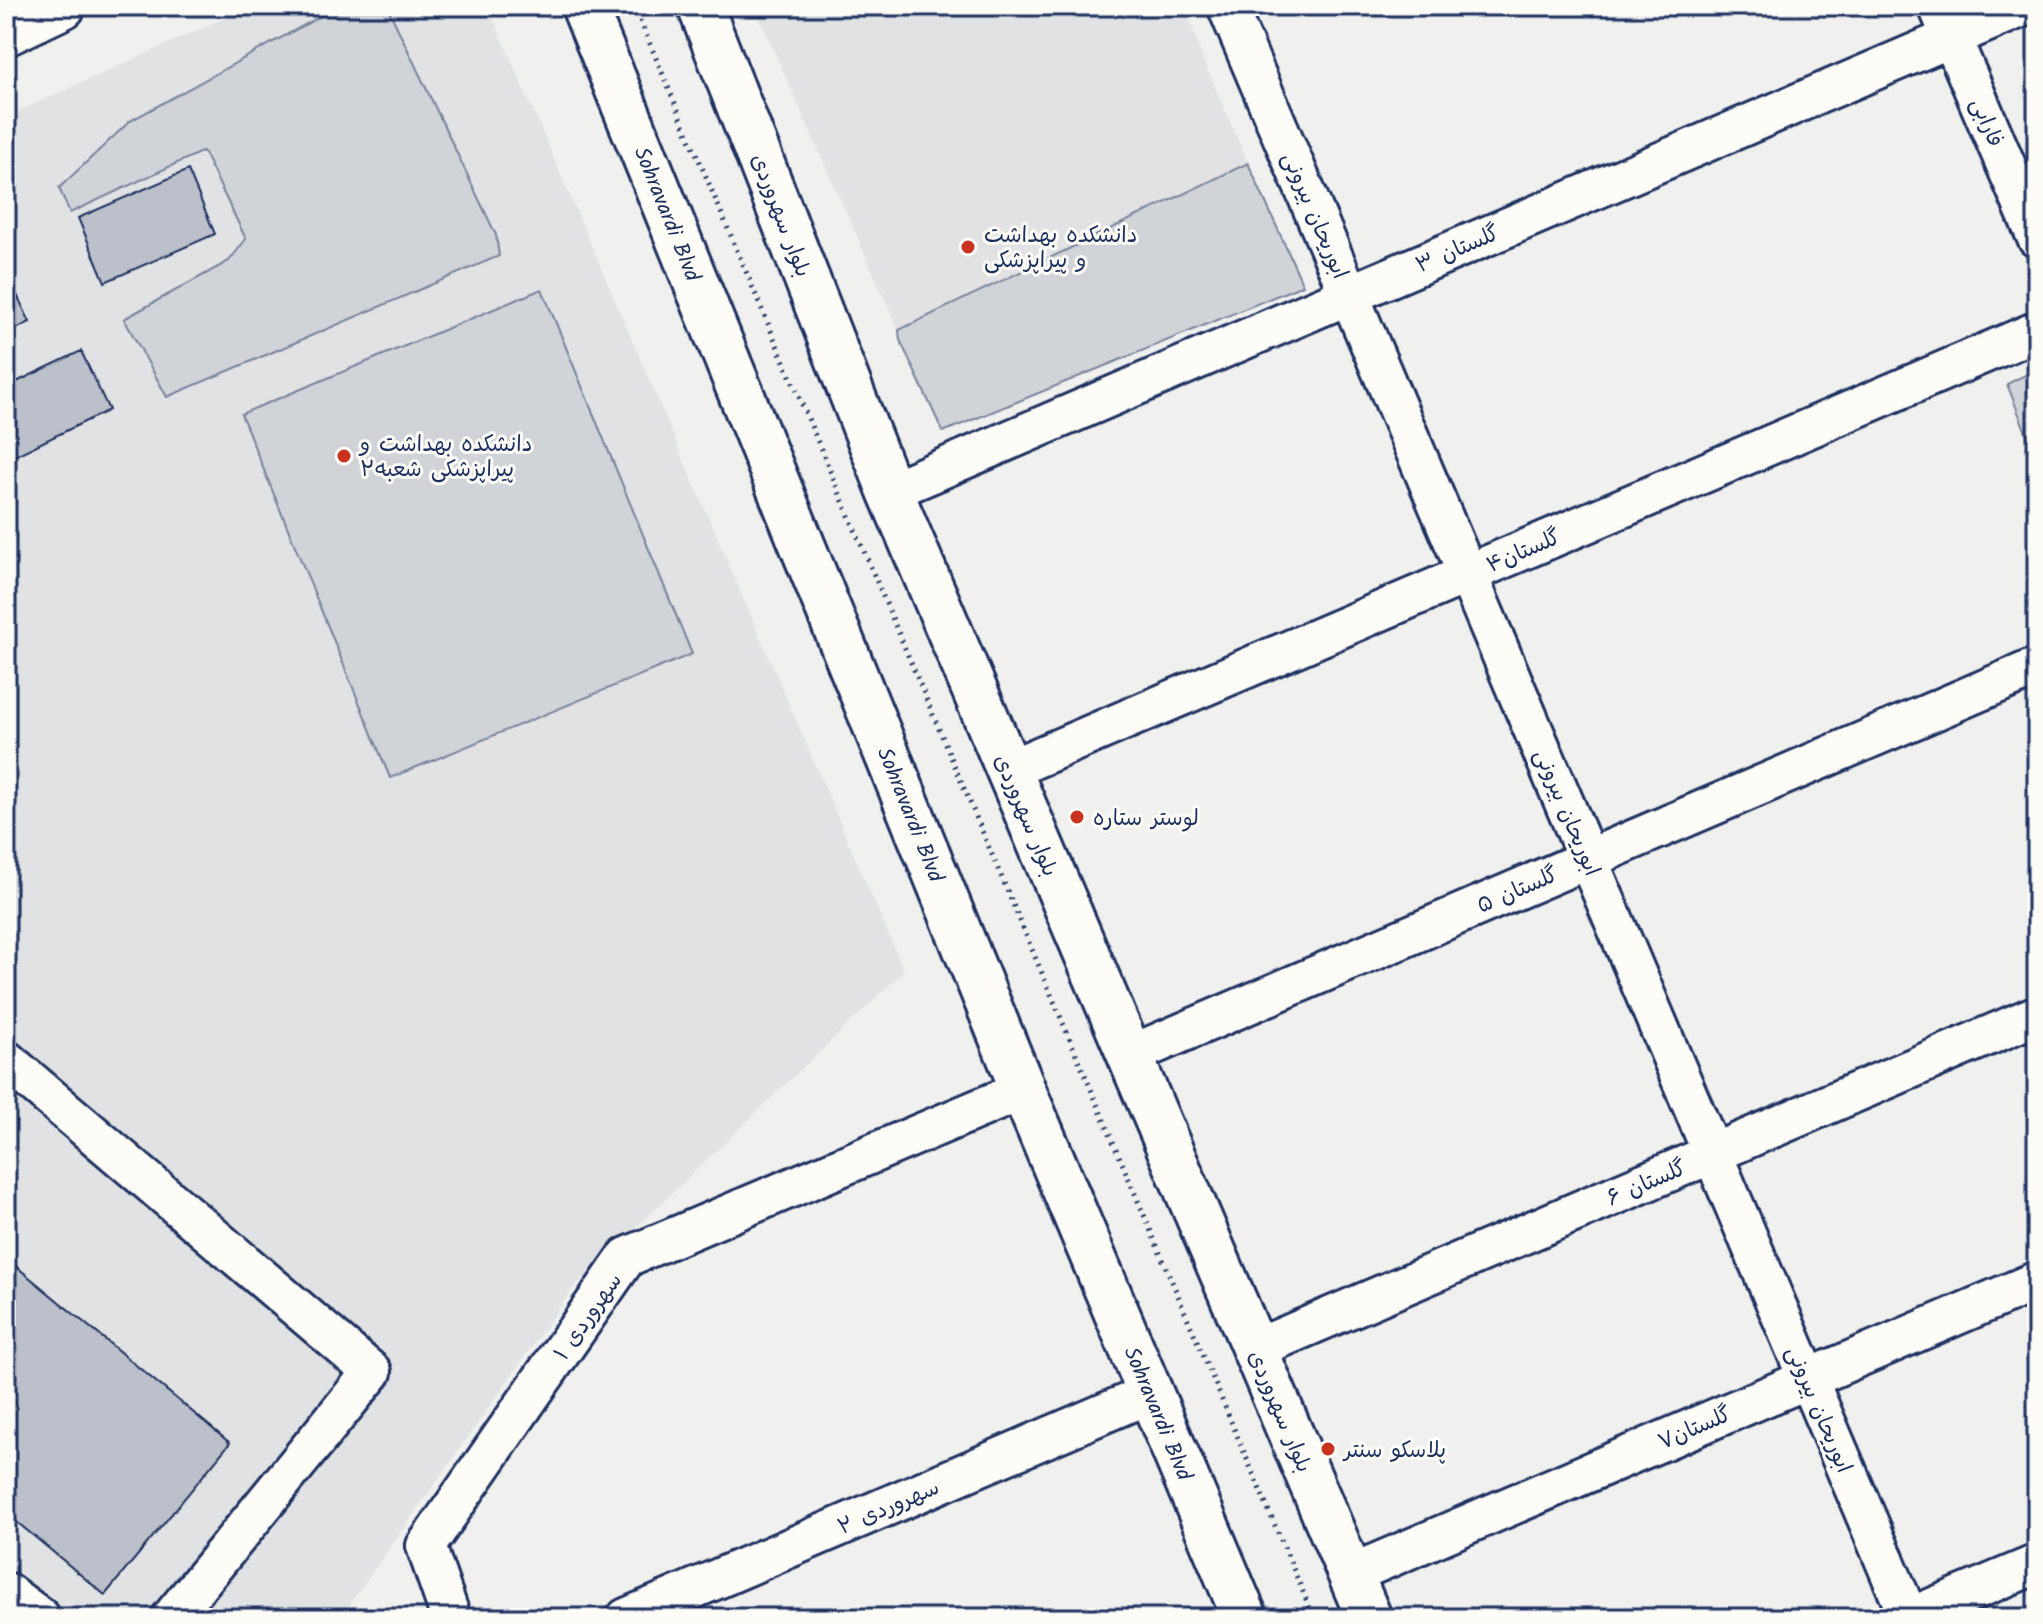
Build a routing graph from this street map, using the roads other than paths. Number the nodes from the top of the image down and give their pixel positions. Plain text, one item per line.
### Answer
1 (63, 6) edge
2 (584, 6) edge
3 (700, 6) edge
4 (1227, 6) edge
5 (2025, 6) edge
6 (1945, 22) edge
7 (6, 33) edge
8 (2037, 238) edge
9 (1349, 294) junction
10 (2037, 331) edge
11 (890, 491) junction
12 (1467, 574) junction
13 (2037, 667) edge
14 (1008, 770) junction
15 (1588, 859) junction
16 (2037, 1015) edge
17 (1130, 1055) junction
18 (6, 1060) edge
19 (1023, 1090) junction
20 (1713, 1154) junction
21 (2037, 1281) edge
22 (1255, 1349) junction
23 (1808, 1379) junction
24 (1151, 1393) junction
25 (2037, 1564) edge
26 (1351, 1574) junction
27 (6, 1592) edge
28 (41, 1618) edge
29 (171, 1618) edge
30 (451, 1618) edge
31 (626, 1618) edge
32 (1245, 1618) edge
33 (1369, 1618) edge
34 (1908, 1618) edge

1 - 7 main road
2 - 19 main road, Sohravardi Blvd
3 - 11 main road, بلوار سهروردی
4 - 9 street, ابوریحان بیرونی
5 - 6 street, گلستان ۳
6 - 8 street, فارابی
6 - 9 street, گلستان ۳
9 - 11 street, گلستان ۳
9 - 12 street, ابوریحان بیرونی
10 - 12 street, گلستان۴
11 - 14 main road, بلوار سهروردی
12 - 14 street, گلستان۴
12 - 15 street, ابوریحان بیرونی
13 - 15 street, گلستان ۵
14 - 17 main road, بلوار سهروردی
15 - 17 street, گلستان ۵
15 - 20 street, ابوریحان بیرونی
16 - 20 street, گلستان ۶
17 - 22 main road, بلوار سهروردی
18 - 29 street
19 - 24 main road, Sohravardi Blvd
19 - 30 street, سهروردی ۱
20 - 22 street, گلستان ۶
20 - 23 street, ابوریحان بیرونی
21 - 23 street, گلستان۷
22 - 26 main road, بلوار سهروردی
23 - 26 street, گلستان۷
23 - 34 street, ابوریحان بیرونی
24 - 31 street, سهروردی ۲
24 - 32 main road, Sohravardi Blvd
25 - 34 street
26 - 33 main road, بلوار سهروردی
27 - 28 street

